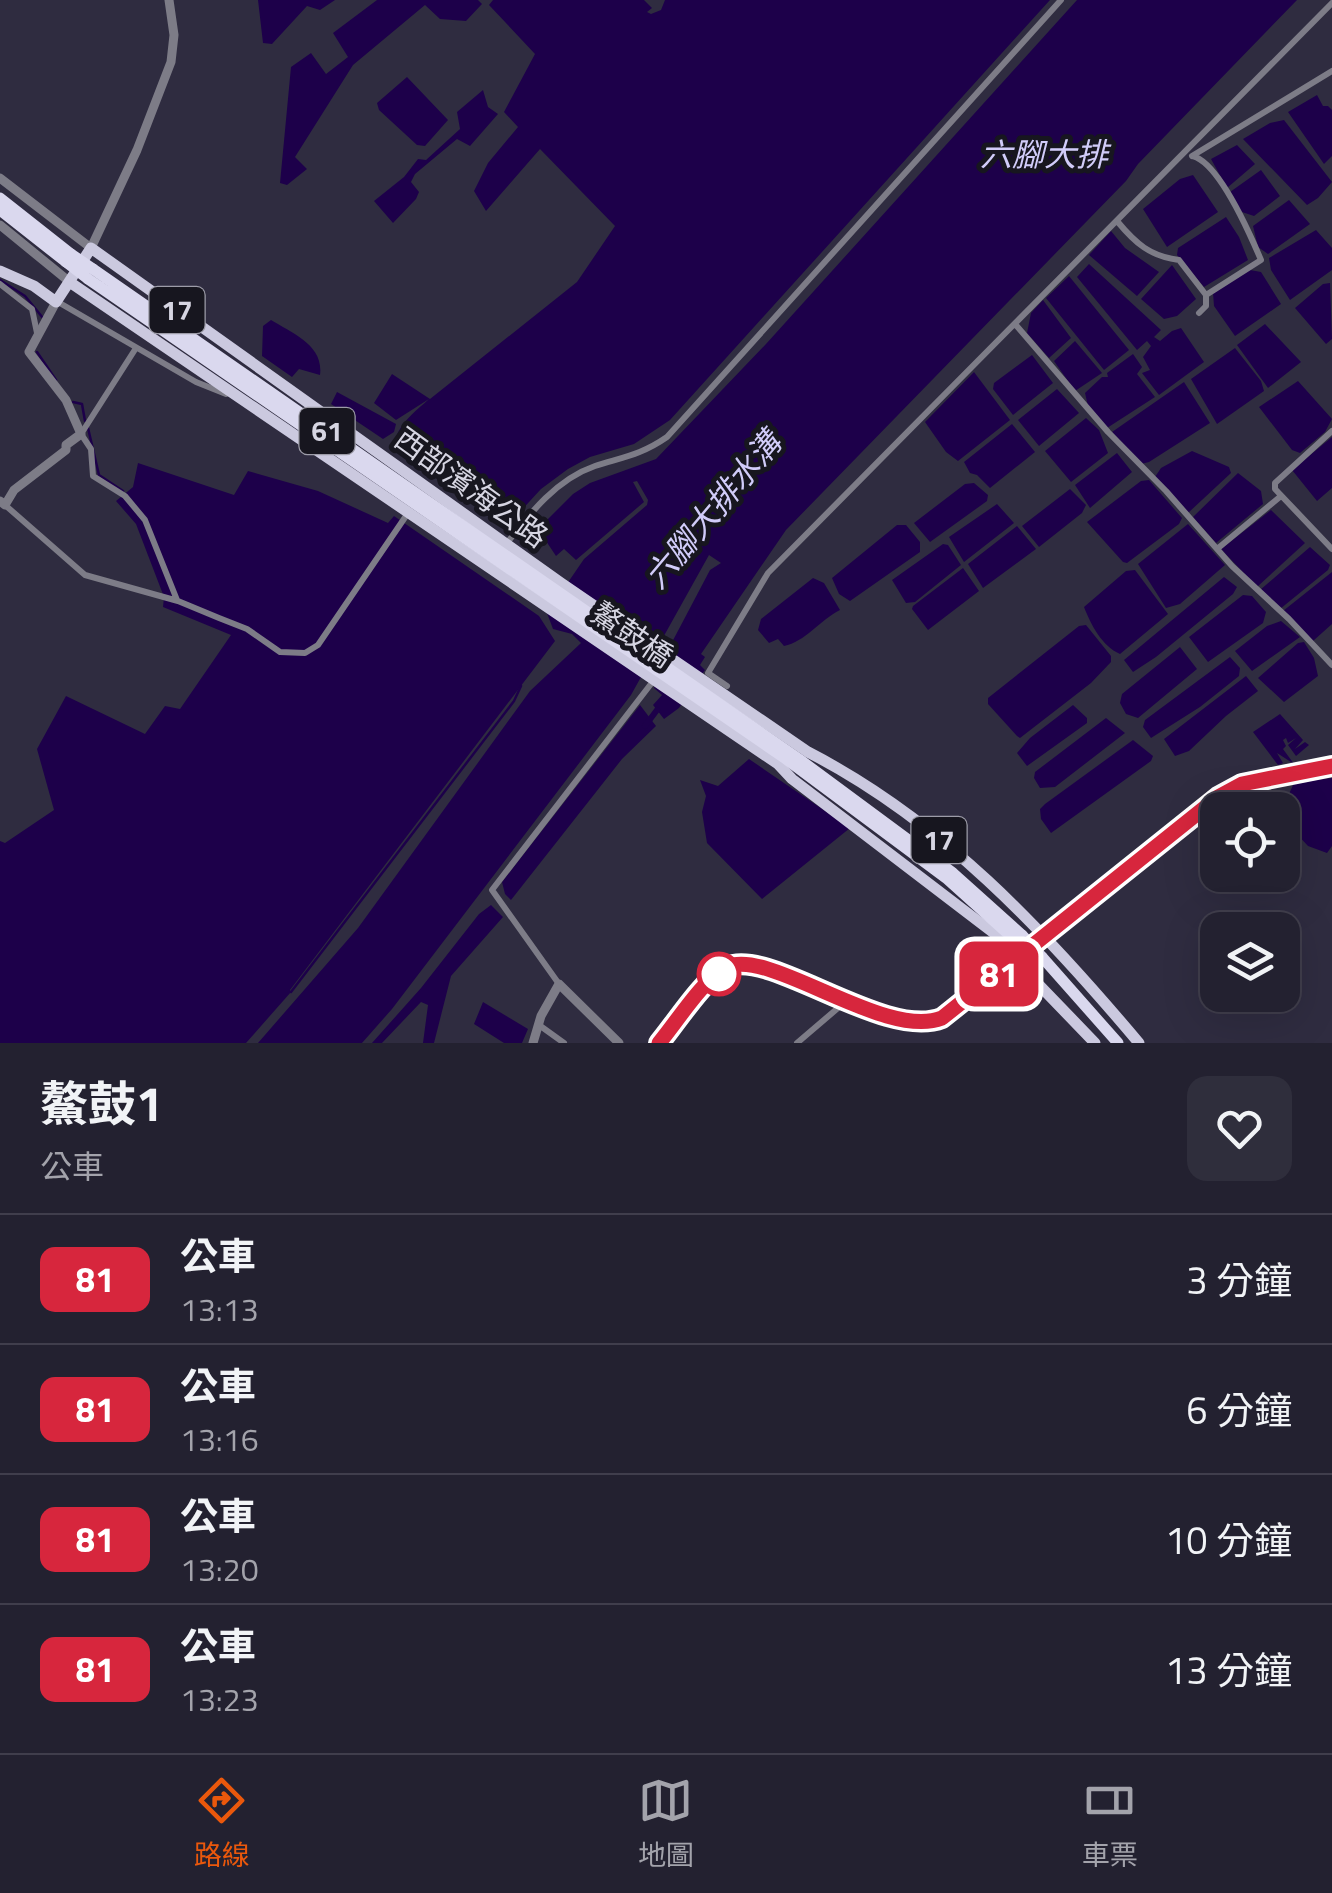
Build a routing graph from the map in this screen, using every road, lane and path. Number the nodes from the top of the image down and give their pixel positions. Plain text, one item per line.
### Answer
1 (170, 0) edge
2 (1061, 0) edge
3 (1332, 3) edge
4 (1332, 71) edge
5 (1188, 155) junction
6 (0, 178) edge
7 (0, 198) edge
8 (0, 210) edge
9 (1117, 221) junction
10 (0, 225) edge
11 (91, 248) junction
12 (68, 258) junction
13 (0, 271) edge
14 (71, 283) junction
15 (0, 284) edge
16 (1206, 295) junction
17 (56, 302) junction
18 (1199, 313) dead end
19 (1016, 324) junction
20 (37, 333) junction
21 (136, 348) junction
22 (242, 400) junction
23 (84, 430) junction
24 (1332, 431) edge
25 (1281, 496) junction
26 (3, 503) edge
27 (408, 513) junction
28 (507, 543) junction
29 (1217, 549) junction
30 (1332, 549) edge
31 (555, 596) junction
32 (178, 601) junction
33 (1332, 665) edge
34 (654, 680) junction
35 (727, 686) dead end
36 (696, 693) junction
37 (1332, 766) edge
38 (1047, 936) junction
39 (1039, 960) junction
40 (1016, 961) junction
41 (560, 984) junction
42 (846, 1001) junction
43 (539, 1025) junction
44 (533, 1043) edge
45 (564, 1043) edge
46 (619, 1043) edge
47 (659, 1043) edge
48 (797, 1043) edge
49 (1095, 1043) edge
50 (1108, 1043) edge
51 (1118, 1043) edge
52 (1139, 1043) edge

1 - 11 street
2 - 28 street
3 - 5 street
4 - 5 street
5 - 9 street
5 - 16 street
6 - 11 street
7 - 12 highway, 61
8 - 12 highway, 61
9 - 16 street
9 - 19 street
10 - 14 street
11 - 14 main road
11 - 28 main road, 西部濱海公路 / 17
12 - 31 highway, 61, bridge
13 - 17 main road
14 - 17 main road
14 - 22 main road, 西部濱海公路 / 17
15 - 20 street
16 - 18 street
17 - 20 street
17 - 21 street
19 - 29 street
19 - 35 street
20 - 23 street
21 - 22 street
21 - 23 street
22 - 27 main road, 西部濱海公路 / 17
23 - 26 street
23 - 32 street
24 - 25 street
25 - 29 street
25 - 30 street
26 - 32 street
27 - 31 main road, 西部濱海公路 / 17
27 - 32 street
28 - 31 main road, 西部濱海公路 / 17
29 - 33 street
31 - 34 main road, 鰲鼓橋 / 17
31 - 36 highway, 鰲鼓橋 / 61
34 - 36 main road, 鰲鼓橋 / 17
34 - 41 street
36 - 38 main road, 17
36 - 39 highway, 61, bridge
36 - 40 main road, 17
37 - 38 street
38 - 40 street
38 - 52 main road, 17
39 - 50 highway, 61
39 - 51 highway, 61
40 - 42 street
40 - 49 main road, 17
41 - 43 street
41 - 46 street
42 - 47 street
42 - 48 street
43 - 44 street
43 - 45 street

